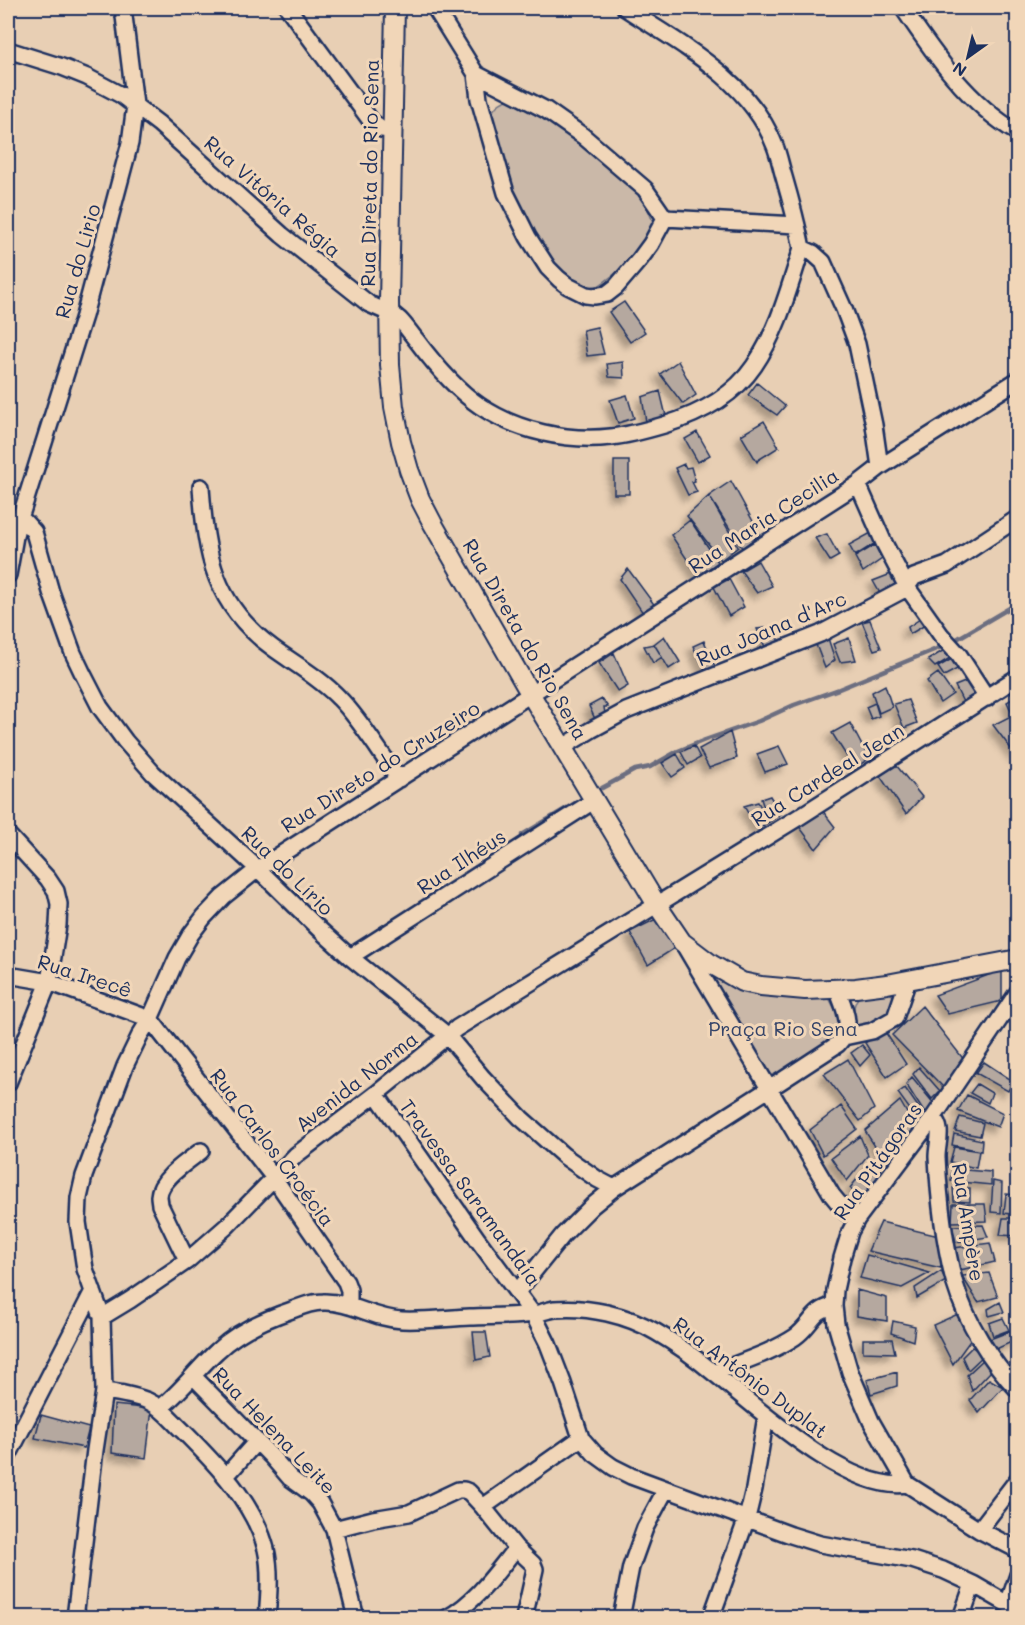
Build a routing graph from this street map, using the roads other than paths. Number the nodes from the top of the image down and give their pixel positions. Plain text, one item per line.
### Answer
1 (123, 8) edge
2 (288, 8) edge
3 (395, 8) edge
4 (435, 8) edge
5 (625, 8) edge
6 (903, 8) edge
7 (8, 50) edge
8 (476, 74) junction
9 (135, 105) junction
10 (392, 130) junction
11 (1017, 134) edge
12 (664, 218) junction
13 (797, 225) junction
14 (802, 248) junction
15 (389, 312) junction
16 (1017, 380) edge
17 (880, 467) junction
18 (858, 484) junction
19 (201, 487) dead end
20 (1017, 518) edge
21 (19, 519) junction
22 (8, 575) edge
23 (907, 587) junction
24 (1017, 677) edge
25 (531, 695) junction
26 (987, 698) junction
27 (563, 747) junction
28 (399, 779) junction
29 (595, 801) junction
30 (8, 835) edge
31 (258, 869) junction
32 (657, 905) junction
33 (682, 942) junction
34 (350, 957) junction
35 (1017, 958) edge
36 (8, 975) edge
37 (908, 980) junction
38 (50, 982) junction
39 (837, 989) junction
40 (1017, 992) edge
41 (150, 1019) junction
42 (447, 1035) junction
43 (844, 1037) junction
44 (8, 1080) edge
45 (769, 1089) junction
46 (376, 1094) junction
47 (933, 1118) junction
48 (201, 1151) dead end
49 (274, 1178) junction
50 (614, 1188) junction
51 (857, 1220) junction
52 (187, 1261) junction
53 (93, 1291) junction
54 (517, 1292) junction
55 (349, 1306) junction
56 (834, 1306) junction
57 (533, 1314) junction
58 (102, 1317) junction
59 (714, 1372) junction
60 (193, 1376) junction
61 (1017, 1390) edge
62 (104, 1391) junction
63 (160, 1408) junction
64 (766, 1416) junction
65 (581, 1438) junction
66 (257, 1441) junction
67 (8, 1456) edge
68 (226, 1476) junction
69 (1017, 1479) edge
70 (907, 1484) junction
71 (666, 1489) junction
72 (483, 1507) junction
73 (747, 1518) junction
74 (334, 1529) junction
75 (979, 1530) junction
76 (516, 1548) junction
77 (1017, 1550) edge
78 (1017, 1575) edge
79 (974, 1584) junction
80 (1013, 1607) edge
81 (75, 1617) edge
82 (267, 1617) edge
83 (356, 1617) edge
84 (447, 1617) edge
85 (524, 1617) edge
86 (621, 1617) edge
87 (711, 1617) edge
88 (961, 1617) edge

1 - 9 street, Rua do Lirio
2 - 10 street
3 - 10 main road, Rua Direta do Rio Sena
4 - 8 street
5 - 13 street
6 - 11 street
7 - 9 street, Rua Vitória Régia
8 - 12 street
8 - 12 street
9 - 15 street, Rua Vitória Régia
9 - 21 street, Rua do Lirio
10 - 15 main road, Rua Direta do Rio Sena
12 - 13 street
13 - 14 street
14 - 15 street, Rua Vitória Régia
14 - 17 street
15 - 25 main road, Rua Direta do Rio Sena
16 - 17 street, Rua Maria Cecilia
17 - 18 street, Rua Maria Cecilia
18 - 23 street
18 - 25 street, Rua Maria Cecilia
19 - 28 street
20 - 23 street, Rua Joana d'Arc
21 - 22 street, Rua do Lirio
21 - 31 street, Rua do Lírio
23 - 26 street
23 - 27 street, Rua Joana d'Arc
24 - 26 street, Rua Cardeal Jean
25 - 27 main road, Rua Direta do Rio Sena
25 - 28 street, Rua Direto do Cruzeiro
26 - 32 street, Rua Cardeal Jean
27 - 29 main road, Rua Direta do Rio Sena
28 - 31 street, Rua Direto do Cruzeiro
29 - 32 main road, Rua Direta do Rio Sena
29 - 34 street, Rua Ilhéus
30 - 38 street
31 - 34 street, Rua do Lírio
31 - 41 street, Rua Direto do Cruzeiro
32 - 33 main road, Rua Direta do Rio Sena
32 - 42 street, Avenida Norma
33 - 39 main road
33 - 45 street, Rua Direta do Rio Sena
34 - 42 street, Rua do Lírio
35 - 37 main road
36 - 38 street, Rua Irecê
37 - 39 main road
37 - 43 street
38 - 41 street, Rua Irecê
38 - 44 street
39 - 43 street
40 - 47 street, Rua Pitágoras
41 - 49 street, Rua Carlos Croécia
41 - 53 street, Rua Direto do Cruzeiro
42 - 46 street, Avenida Norma
42 - 50 street, Rua do Lírio
43 - 45 street
45 - 50 street
45 - 51 street, Rua Direta do Rio Sena
46 - 49 street, Avenida Norma
46 - 54 street, Travessa Saramandaía
47 - 51 street, Rua Pitágoras
47 - 61 street, Rua Ampère
48 - 52 street
49 - 52 street, Avenida Norma
49 - 55 street, Rua Carlos Croécia
50 - 54 street
51 - 56 street, Rua Pitágoras
52 - 58 street, Avenida Norma
53 - 58 street, Rua Direto do Cruzeiro
53 - 67 street
54 - 57 street, Travessa Saramandaía
55 - 57 street, Rua Antônio Duplat
55 - 60 street, Rua Antônio Duplat
56 - 59 street
56 - 70 street, Rua Pitágoras
57 - 59 street, Rua Antônio Duplat
57 - 65 street, Travessa Saramandaía
58 - 62 street, Rua Direto do Cruzeiro
59 - 64 street, Rua Antônio Duplat
60 - 63 street, Rua Antônio Duplat
60 - 66 street, Rua Helena Leite
62 - 63 street
62 - 81 street, Rua Direto do Cruzeiro
63 - 68 street
64 - 70 street, Rua Antônio Duplat
64 - 73 street
65 - 71 street
65 - 72 street
66 - 68 street
66 - 74 street, Rua Helena Leite
68 - 82 street
69 - 75 street
70 - 75 street, Rua Pitágoras
71 - 73 street
71 - 86 street
72 - 74 street
72 - 76 street
73 - 79 street
73 - 87 street
74 - 83 street, Rua Helena Leite
75 - 77 street, Rua Pitágoras
76 - 84 street
76 - 85 street
78 - 80 street
79 - 80 street
79 - 88 street

